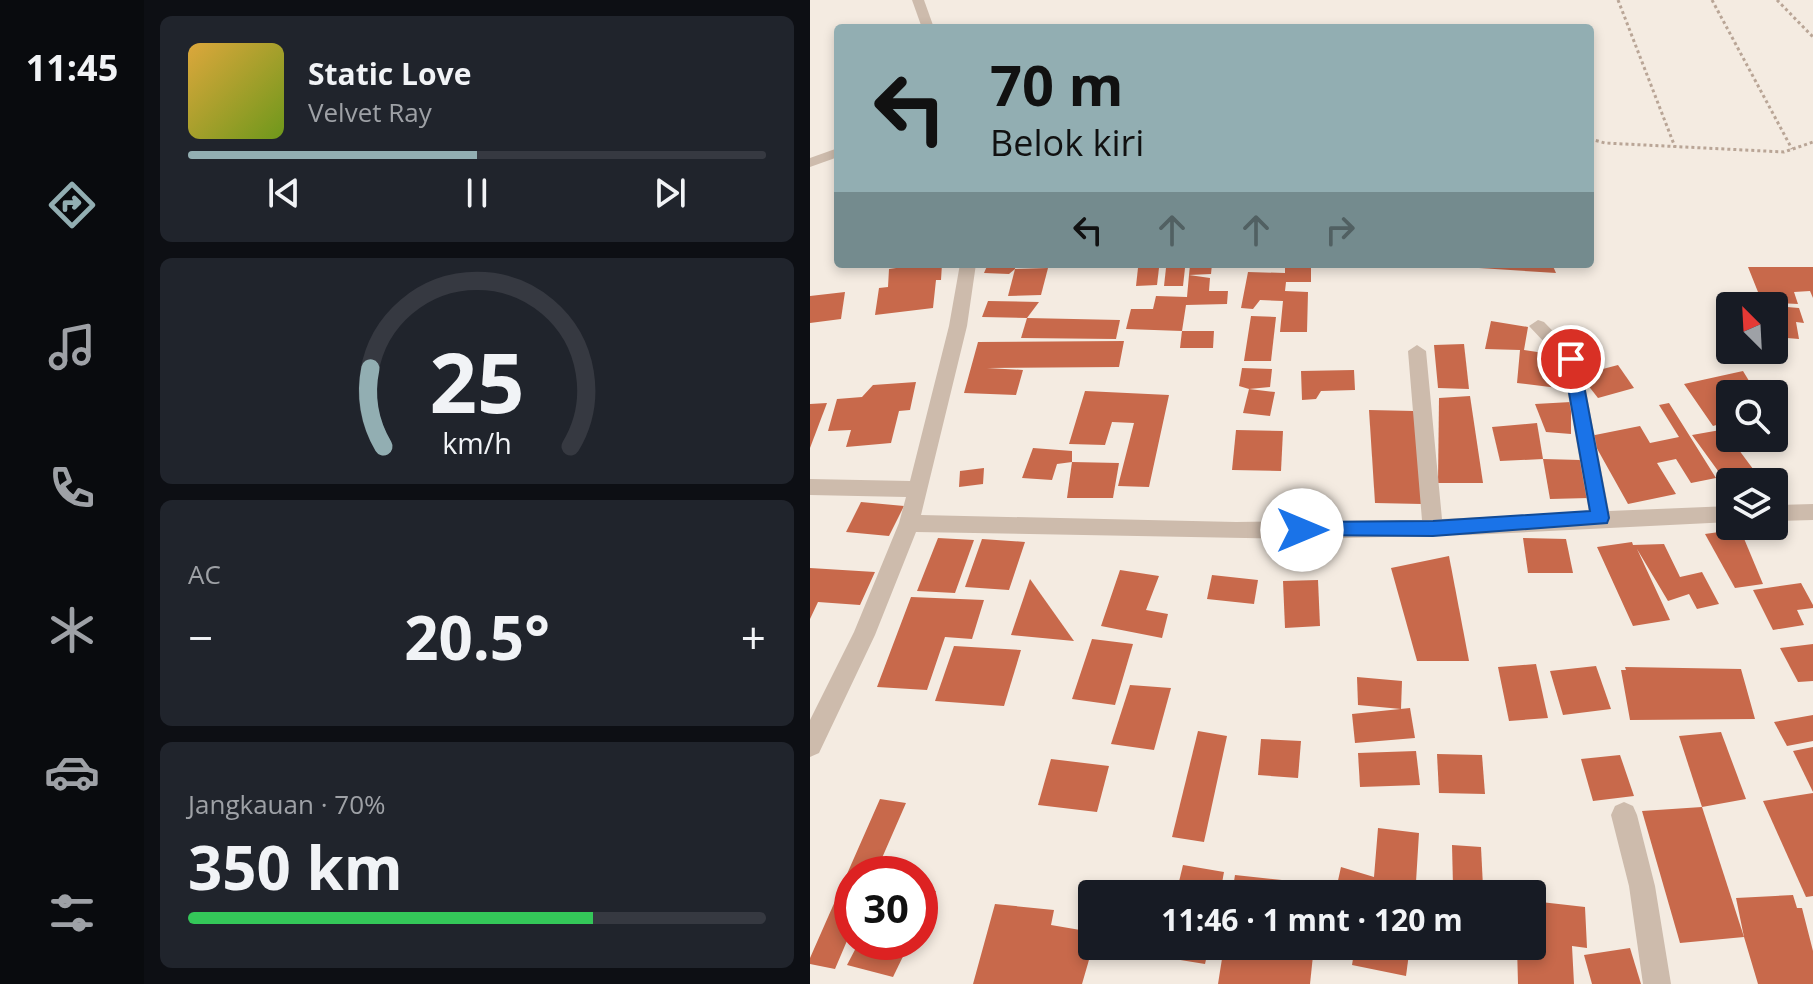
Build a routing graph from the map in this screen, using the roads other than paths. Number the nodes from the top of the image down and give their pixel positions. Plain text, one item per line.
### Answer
1 (918, 0) edge
2 (927, 24) edge
3 (834, 154) edge
4 (810, 163) edge
5 (967, 268) edge
6 (1538, 326) dead end
7 (1417, 351) dead end
8 (810, 487) edge
9 (919, 489) junction
10 (1813, 512) edge
11 (1788, 513) edge
12 (1716, 514) edge
13 (1600, 518) junction
14 (909, 523) junction
15 (1433, 528) junction
16 (810, 745) edge
17 (1624, 815) dead end
18 (1657, 984) edge

1 - 2 street
3 - 4 street
5 - 9 street
6 - 13 street
7 - 15 street
8 - 9 street
9 - 14 street
10 - 11 street
12 - 13 street
13 - 15 street
14 - 15 street
14 - 16 street
17 - 18 street

